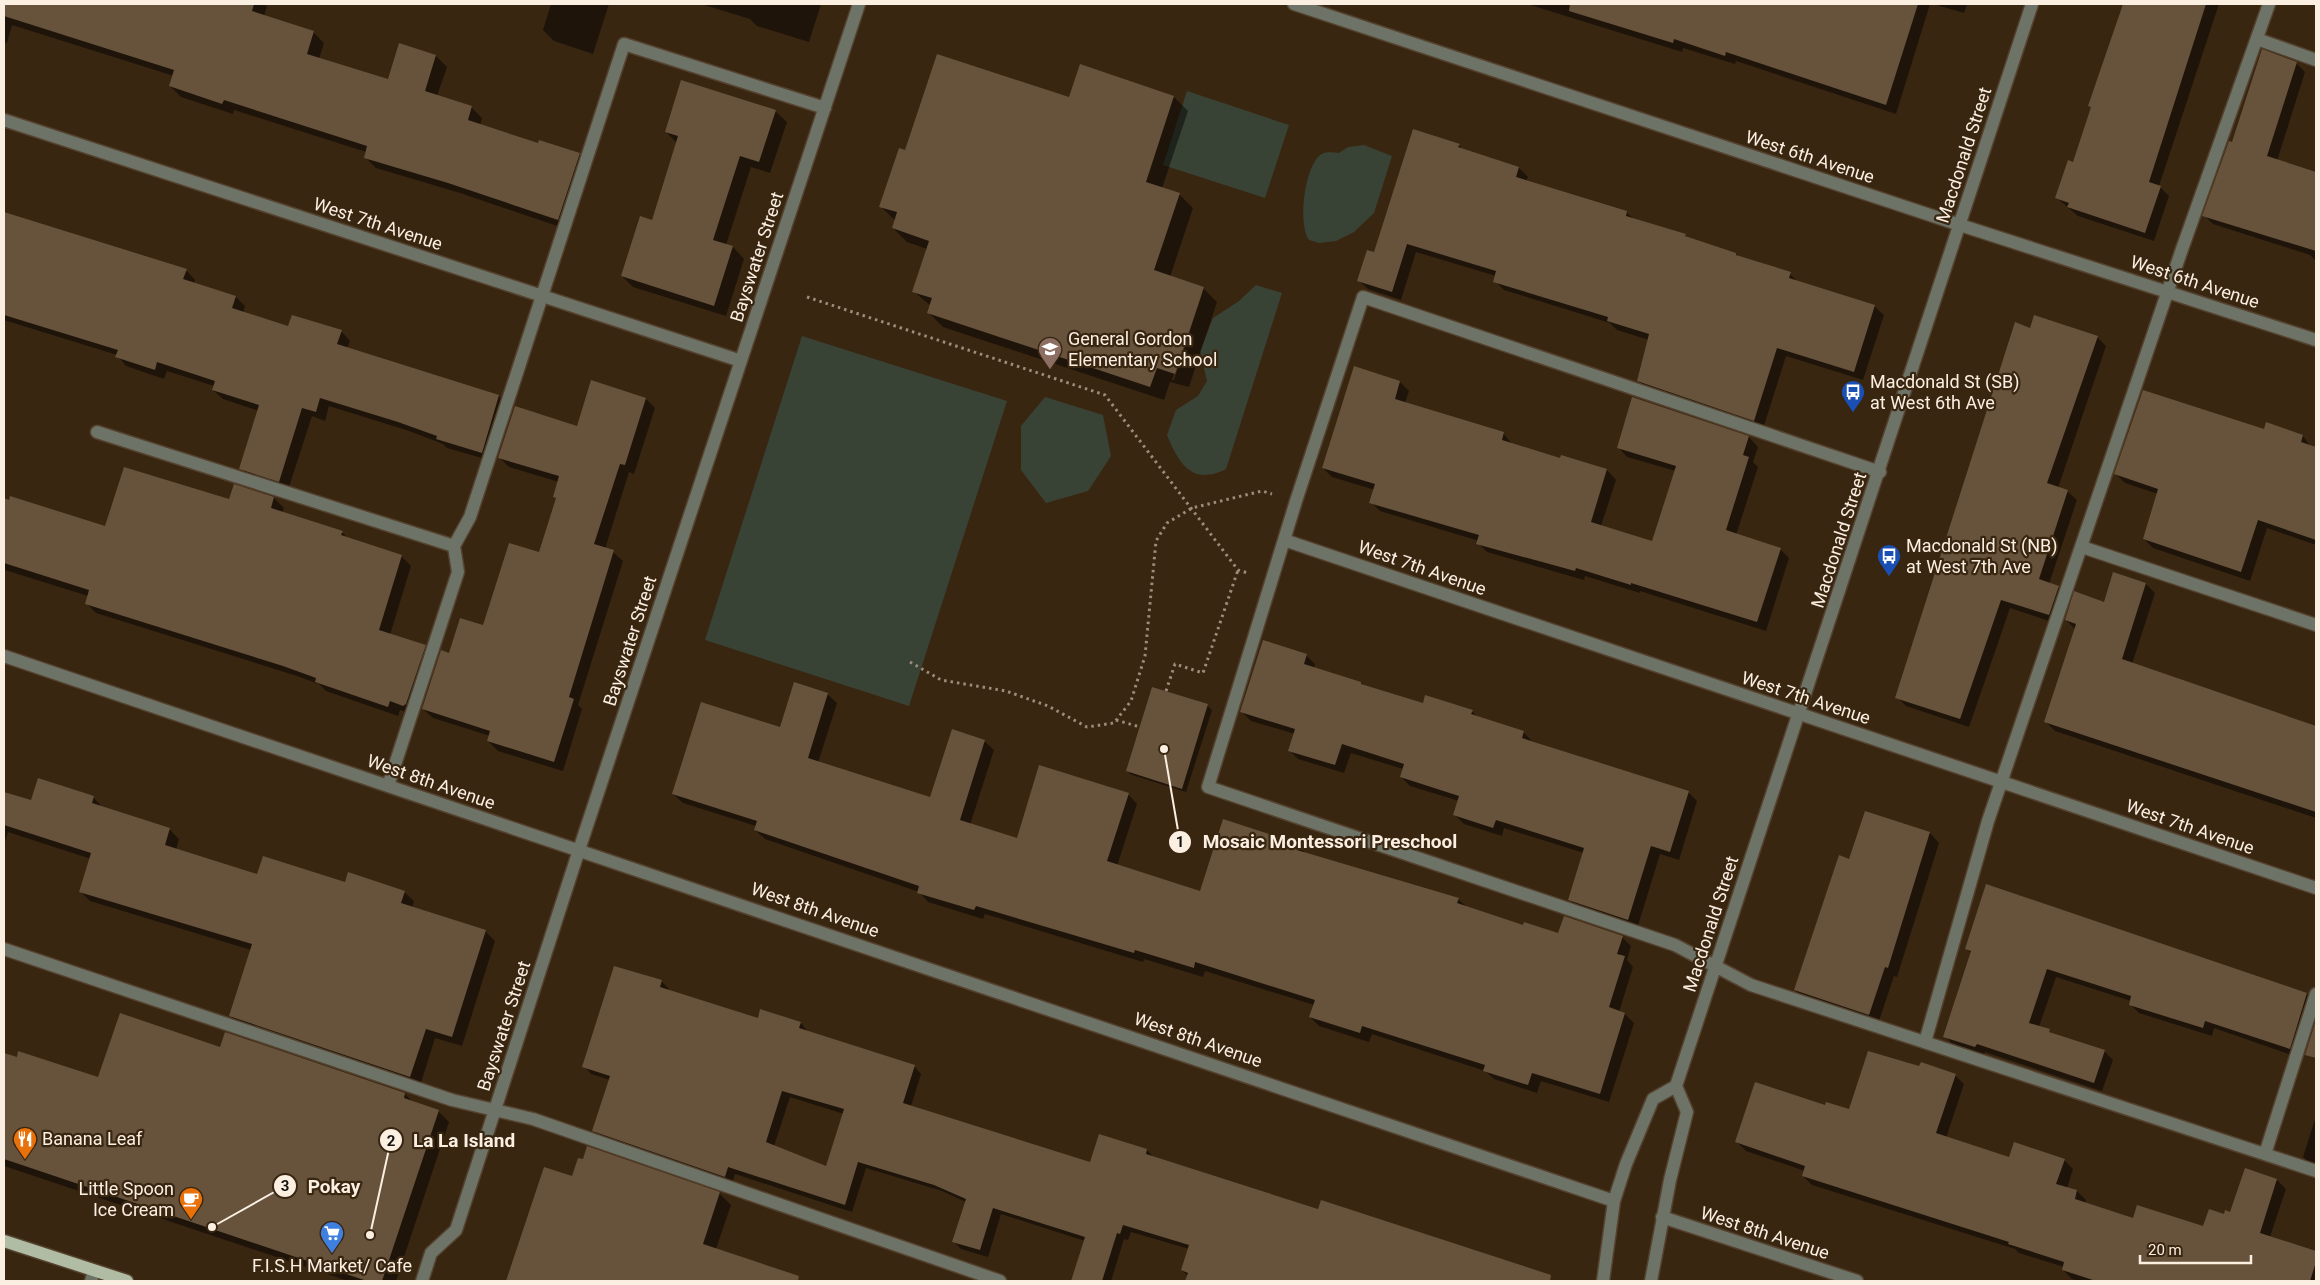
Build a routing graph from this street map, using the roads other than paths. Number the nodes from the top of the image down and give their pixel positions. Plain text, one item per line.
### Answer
1 (859, 4) edge
2 (1294, 4) edge
3 (2032, 4) edge
4 (2268, 4) edge
5 (2257, 39) junction
6 (2316, 60) edge
7 (825, 108) junction
8 (4, 120) edge
9 (1960, 225) junction
10 (2169, 292) junction
11 (542, 296) junction
12 (2316, 340) edge
13 (741, 361) junction
14 (97, 432) dead end
15 (1880, 472) junction
16 (1284, 540) junction
17 (454, 546) junction
18 (2082, 547) junction
19 (2316, 625) edge
20 (4, 656) edge
21 (1799, 714) junction
22 (2002, 782) junction
23 (388, 786) junction
24 (579, 850) junction
25 (2316, 888) edge
26 (4, 949) edge
27 (1715, 966) junction
28 (2316, 994) edge
29 (1925, 1042) junction
30 (1676, 1086) junction
31 (495, 1110) junction
32 (2266, 1154) junction
33 (2316, 1171) edge
34 (1614, 1201) junction
35 (1662, 1217) junction
36 (4, 1241) edge
37 (92, 1276) edge
38 (127, 1281) edge
39 (422, 1281) edge
40 (1000, 1281) edge
41 (1603, 1281) edge
42 (1651, 1281) edge
43 (1857, 1281) edge

1 - 7 street, Bayswater Street
2 - 9 street, West 6th Avenue
3 - 9 street, Macdonald Street
4 - 5 street
5 - 6 street
5 - 10 street
7 - 11 street
7 - 13 street, Bayswater Street
8 - 11 street, West 7th Avenue
9 - 10 street, West 6th Avenue
9 - 15 street, Macdonald Street
10 - 12 street, West 6th Avenue
10 - 18 street
11 - 13 street, West 7th Avenue
11 - 17 street
13 - 24 street, Bayswater Street
14 - 17 street
15 - 16 street
15 - 21 street, Macdonald Street
16 - 21 street, West 7th Avenue
16 - 27 street
17 - 23 street
18 - 19 street
18 - 22 street
20 - 23 street, West 8th Avenue
21 - 22 street, West 7th Avenue
21 - 27 street, Macdonald Street
22 - 25 street, West 7th Avenue
22 - 29 street
23 - 24 street, West 8th Avenue
24 - 31 street, Bayswater Street
24 - 34 street, West 8th Avenue
26 - 31 street
27 - 29 street
27 - 30 street, Macdonald Street
28 - 32 street
29 - 32 street
30 - 34 street
30 - 35 street
31 - 39 street, Bayswater Street
31 - 40 street
32 - 33 street
34 - 41 street
35 - 42 street
35 - 43 street, West 8th Avenue
36 - 37 main road
37 - 38 main road

